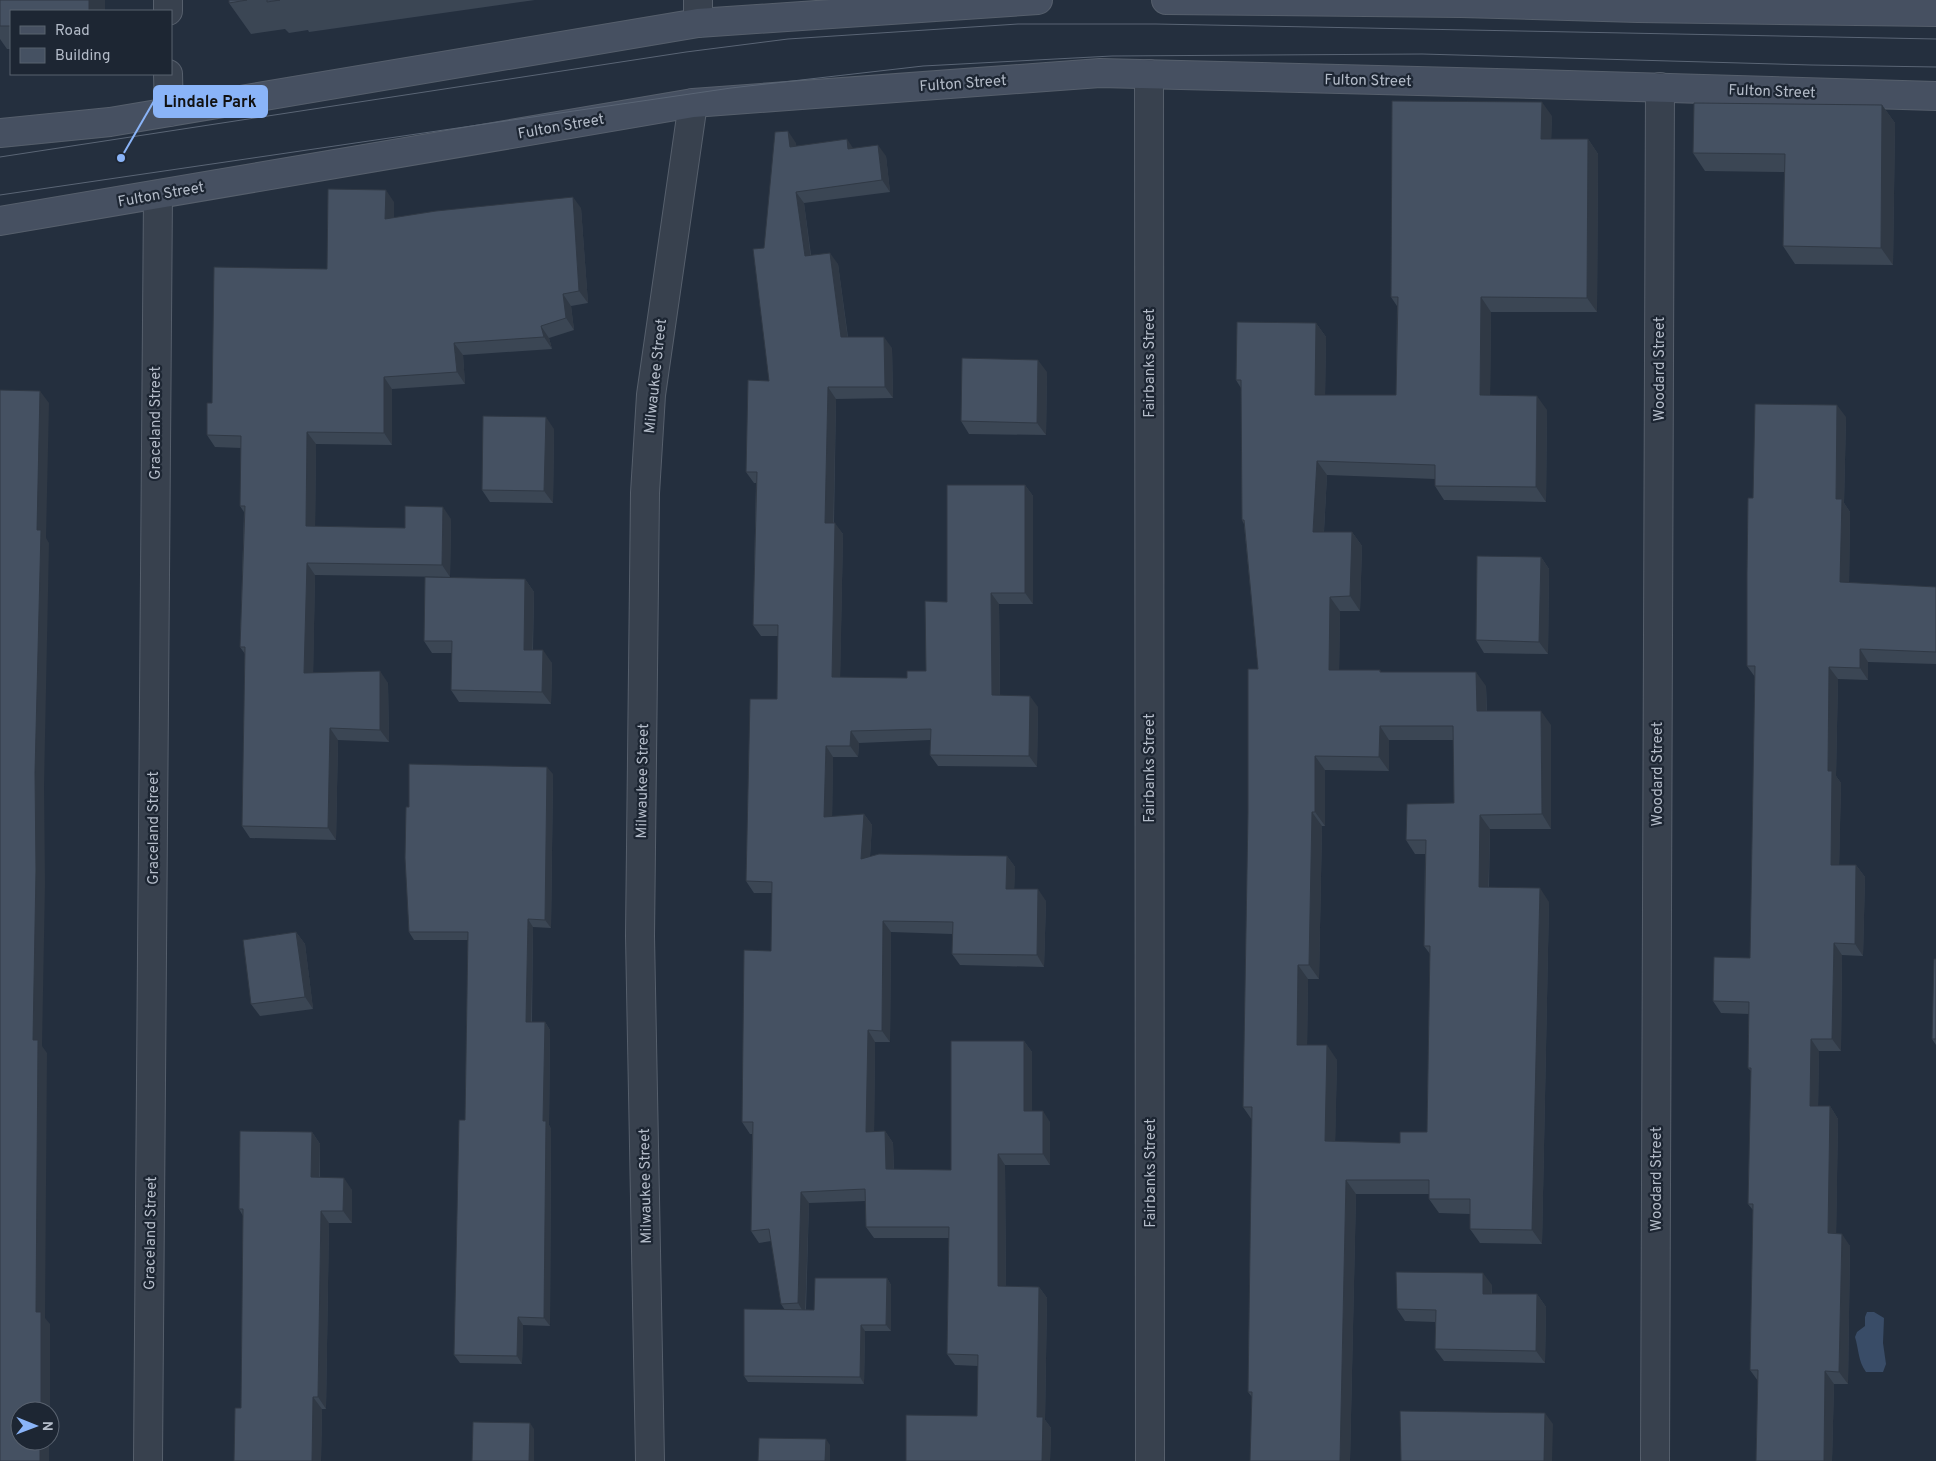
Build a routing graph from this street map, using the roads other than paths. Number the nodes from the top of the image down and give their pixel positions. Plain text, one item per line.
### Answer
1 (1038, 0) edge
2 (1166, 0) edge
3 (1461, 1) edge
4 (698, 12) edge
5 (1936, 12) edge
6 (1149, 74) junction
7 (168, 75) edge
8 (1660, 88) junction
9 (1936, 96) edge
10 (693, 103) junction
11 (169, 112) junction
12 (0, 133) edge
13 (158, 195) junction
14 (0, 221) edge
15 (148, 1461) edge
16 (650, 1461) edge
17 (1150, 1461) edge
18 (1655, 1461) edge

1 - 4 main road
2 - 3 main road
3 - 5 main road
4 - 11 main road
6 - 8 main road, Fulton Street
6 - 10 main road, Fulton Street
6 - 17 street, Fairbanks Street
7 - 11 street
8 - 9 main road, Fulton Street
8 - 18 street, Woodard Street
10 - 13 main road, Fulton Street
10 - 16 street, Milwaukee Street
11 - 12 main road
13 - 14 main road, Fulton Street
13 - 15 street, Graceland Street

